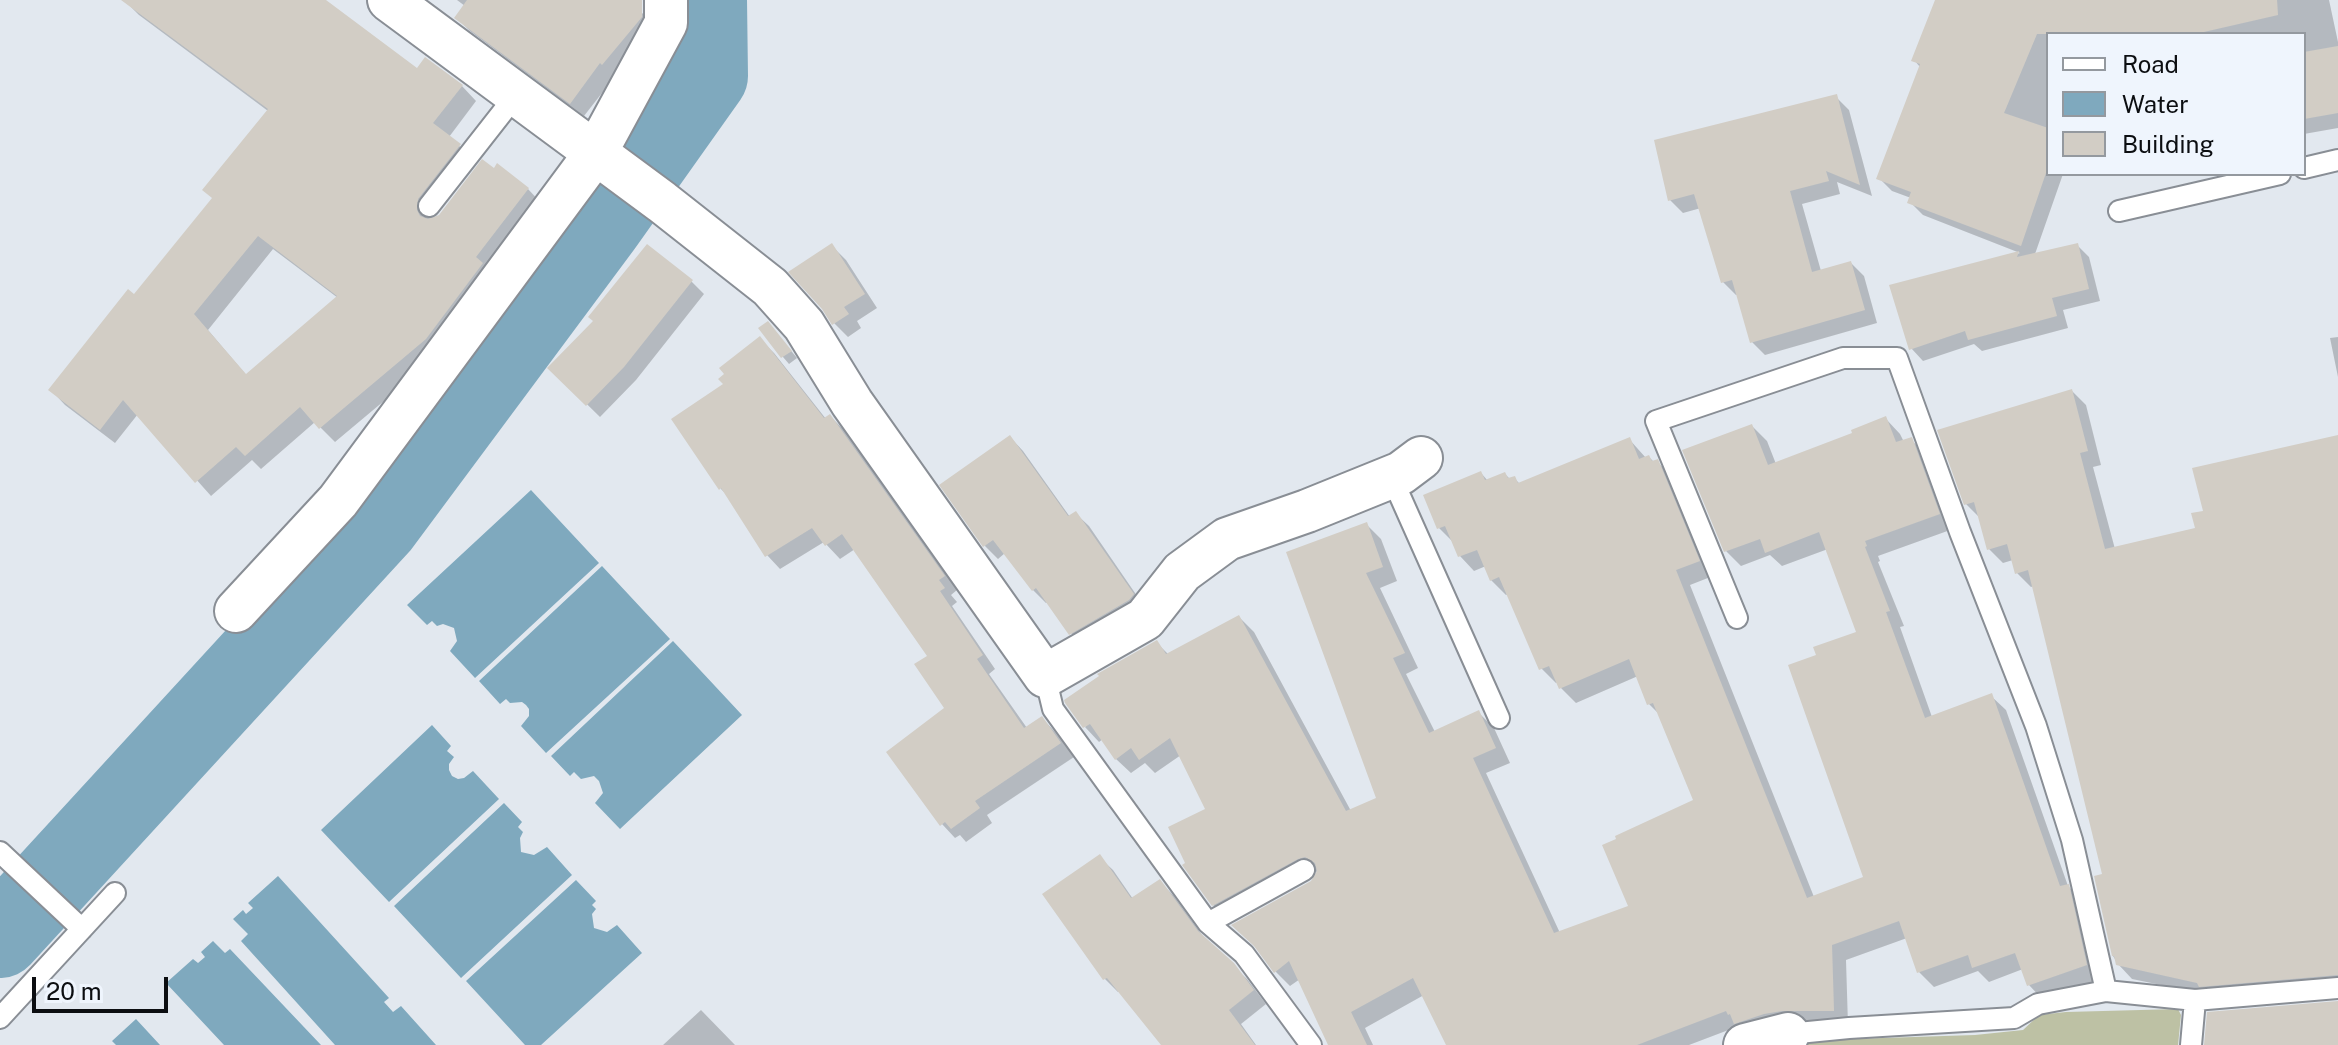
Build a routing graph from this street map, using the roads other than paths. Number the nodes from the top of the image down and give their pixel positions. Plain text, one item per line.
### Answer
1 (389, 0) edge
2 (666, 0) edge
3 (516, 95) junction
4 (600, 158) junction
5 (2338, 160) edge
6 (2306, 168) edge
7 (2271, 176) edge
8 (429, 206) dead end
9 (2119, 211) dead end
10 (1406, 467) joint
11 (236, 611) dead end
12 (1737, 618) dead end
13 (1045, 676) junction
14 (1499, 718) dead end
15 (0, 852) edge
16 (1304, 870) dead end
17 (115, 893) dead end
18 (1208, 923) junction
19 (82, 929) junction
20 (2338, 988) edge
21 (2106, 991) junction
22 (2195, 1000) junction
23 (0, 1018) edge
24 (1788, 1034) joint
25 (1311, 1045) edge
26 (1745, 1045) edge
27 (2191, 1045) edge

1 - 3 street
2 - 4 street
3 - 4 street
3 - 8 lane
4 - 11 street
4 - 13 street
5 - 6 lane
7 - 9 lane
10 - 13 street
10 - 14 lane
12 - 21 lane
13 - 18 lane
15 - 19 lane
16 - 18 lane
17 - 19 lane
18 - 25 lane
19 - 23 lane
20 - 22 lane
21 - 22 lane
21 - 24 lane
22 - 27 lane
24 - 26 street

